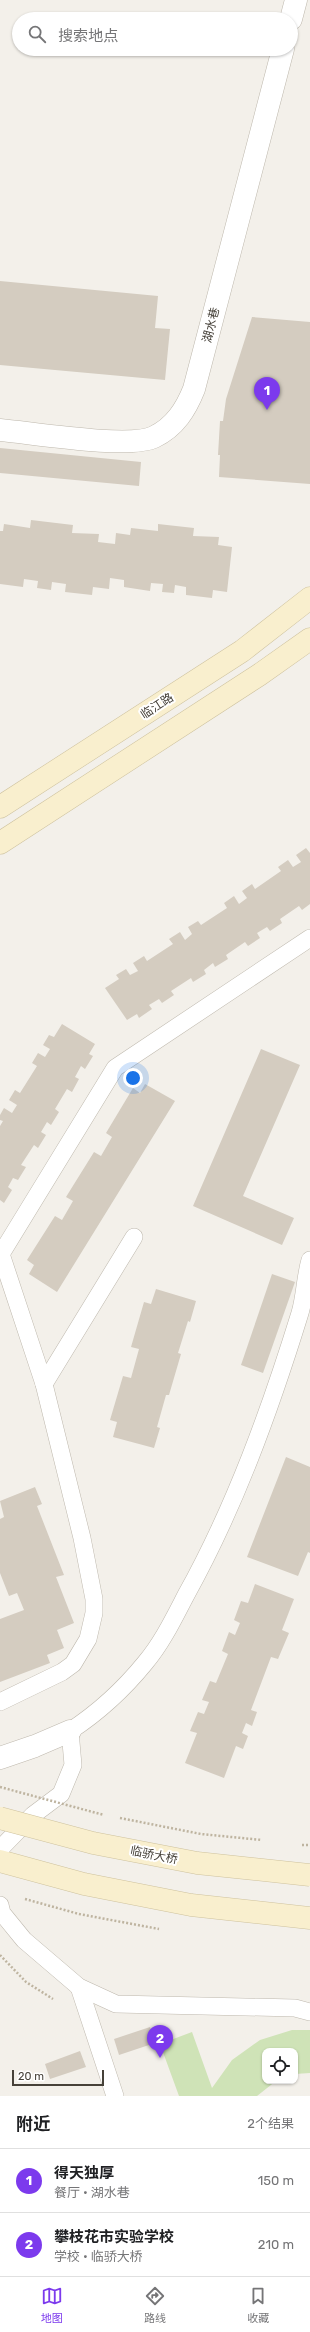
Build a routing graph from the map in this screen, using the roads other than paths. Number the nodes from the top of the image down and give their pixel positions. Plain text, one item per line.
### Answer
1 (296, 0) edge
2 (293, 12) edge
3 (281, 56) edge
4 (0, 430) edge
5 (310, 598) edge
6 (310, 639) edge
7 (0, 808) edge
8 (0, 843) edge
9 (310, 938) edge
10 (134, 1237) dead end
11 (310, 1260) edge
12 (44, 1384) junction
13 (0, 1702) edge
14 (70, 1731) junction
15 (0, 1758) edge
16 (0, 1818) edge
17 (0, 1850) edge
18 (0, 1861) edge
19 (310, 1875) edge
20 (0, 1905) edge
21 (310, 1918) edge
22 (79, 1987) junction
23 (310, 2012) edge
24 (115, 2096) edge

1 - 2 street
3 - 4 street, 湖水巷
5 - 7 main road, 临江路
6 - 8 main road
9 - 12 lane
10 - 12 lane
11 - 14 lane
12 - 13 lane
14 - 15 street
14 - 17 lane
16 - 19 main road, 临骄大桥, bridge
18 - 21 main road
20 - 22 lane
22 - 23 lane
22 - 24 lane

